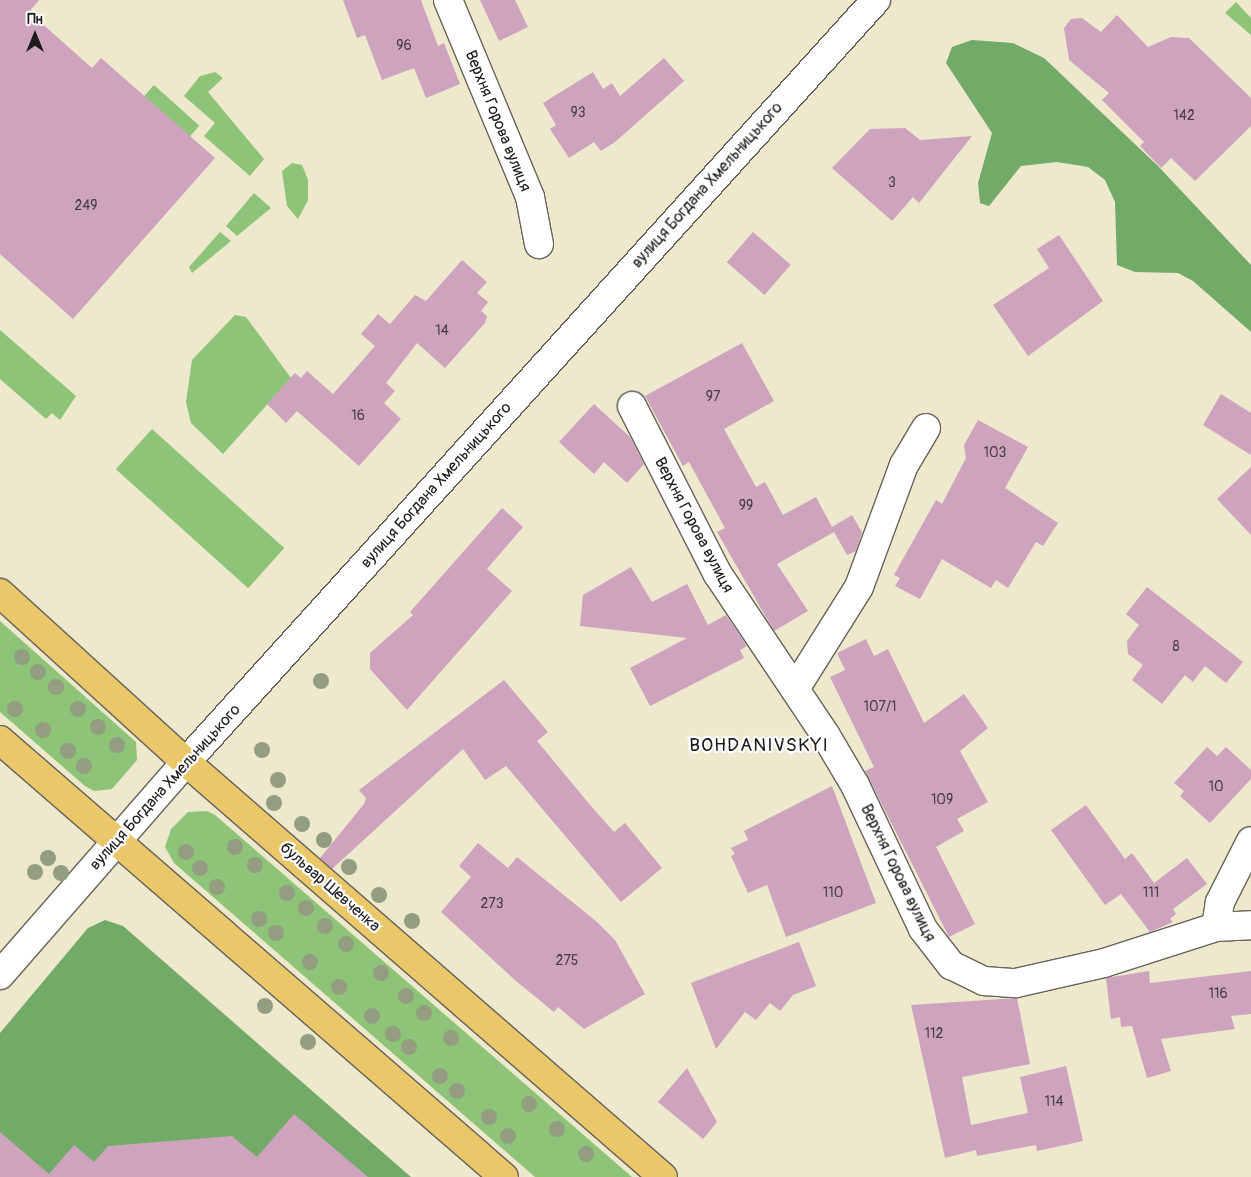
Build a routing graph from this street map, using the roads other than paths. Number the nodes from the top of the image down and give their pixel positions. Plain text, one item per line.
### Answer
1 (448, 0) edge
2 (876, 0) edge
3 (539, 244) dead end
4 (632, 406) dead end
5 (926, 428) dead end
6 (0, 593) edge
7 (796, 689) junction
8 (0, 740) edge
9 (186, 762) junction
10 (116, 841) junction
11 (1251, 841) edge
12 (1251, 925) edge
13 (1216, 927) junction
14 (0, 975) edge
15 (504, 1177) edge
16 (663, 1177) edge

1 - 3 street, Верхня Горова вулиця
2 - 9 street, вулиця Богдана Хмельницького
4 - 7 street, Верхня Горова вулиця
5 - 7 street
6 - 9 main road, бульвар Шевченка
7 - 13 street, Верхня Горова вулиця
8 - 10 main road
9 - 10 street, вулиця Богдана Хмельницького
9 - 16 main road, бульвар Шевченка
10 - 14 street, вулиця Богдана Хмельницького
10 - 15 main road
11 - 13 street
12 - 13 street, Верхня Горова вулиця

